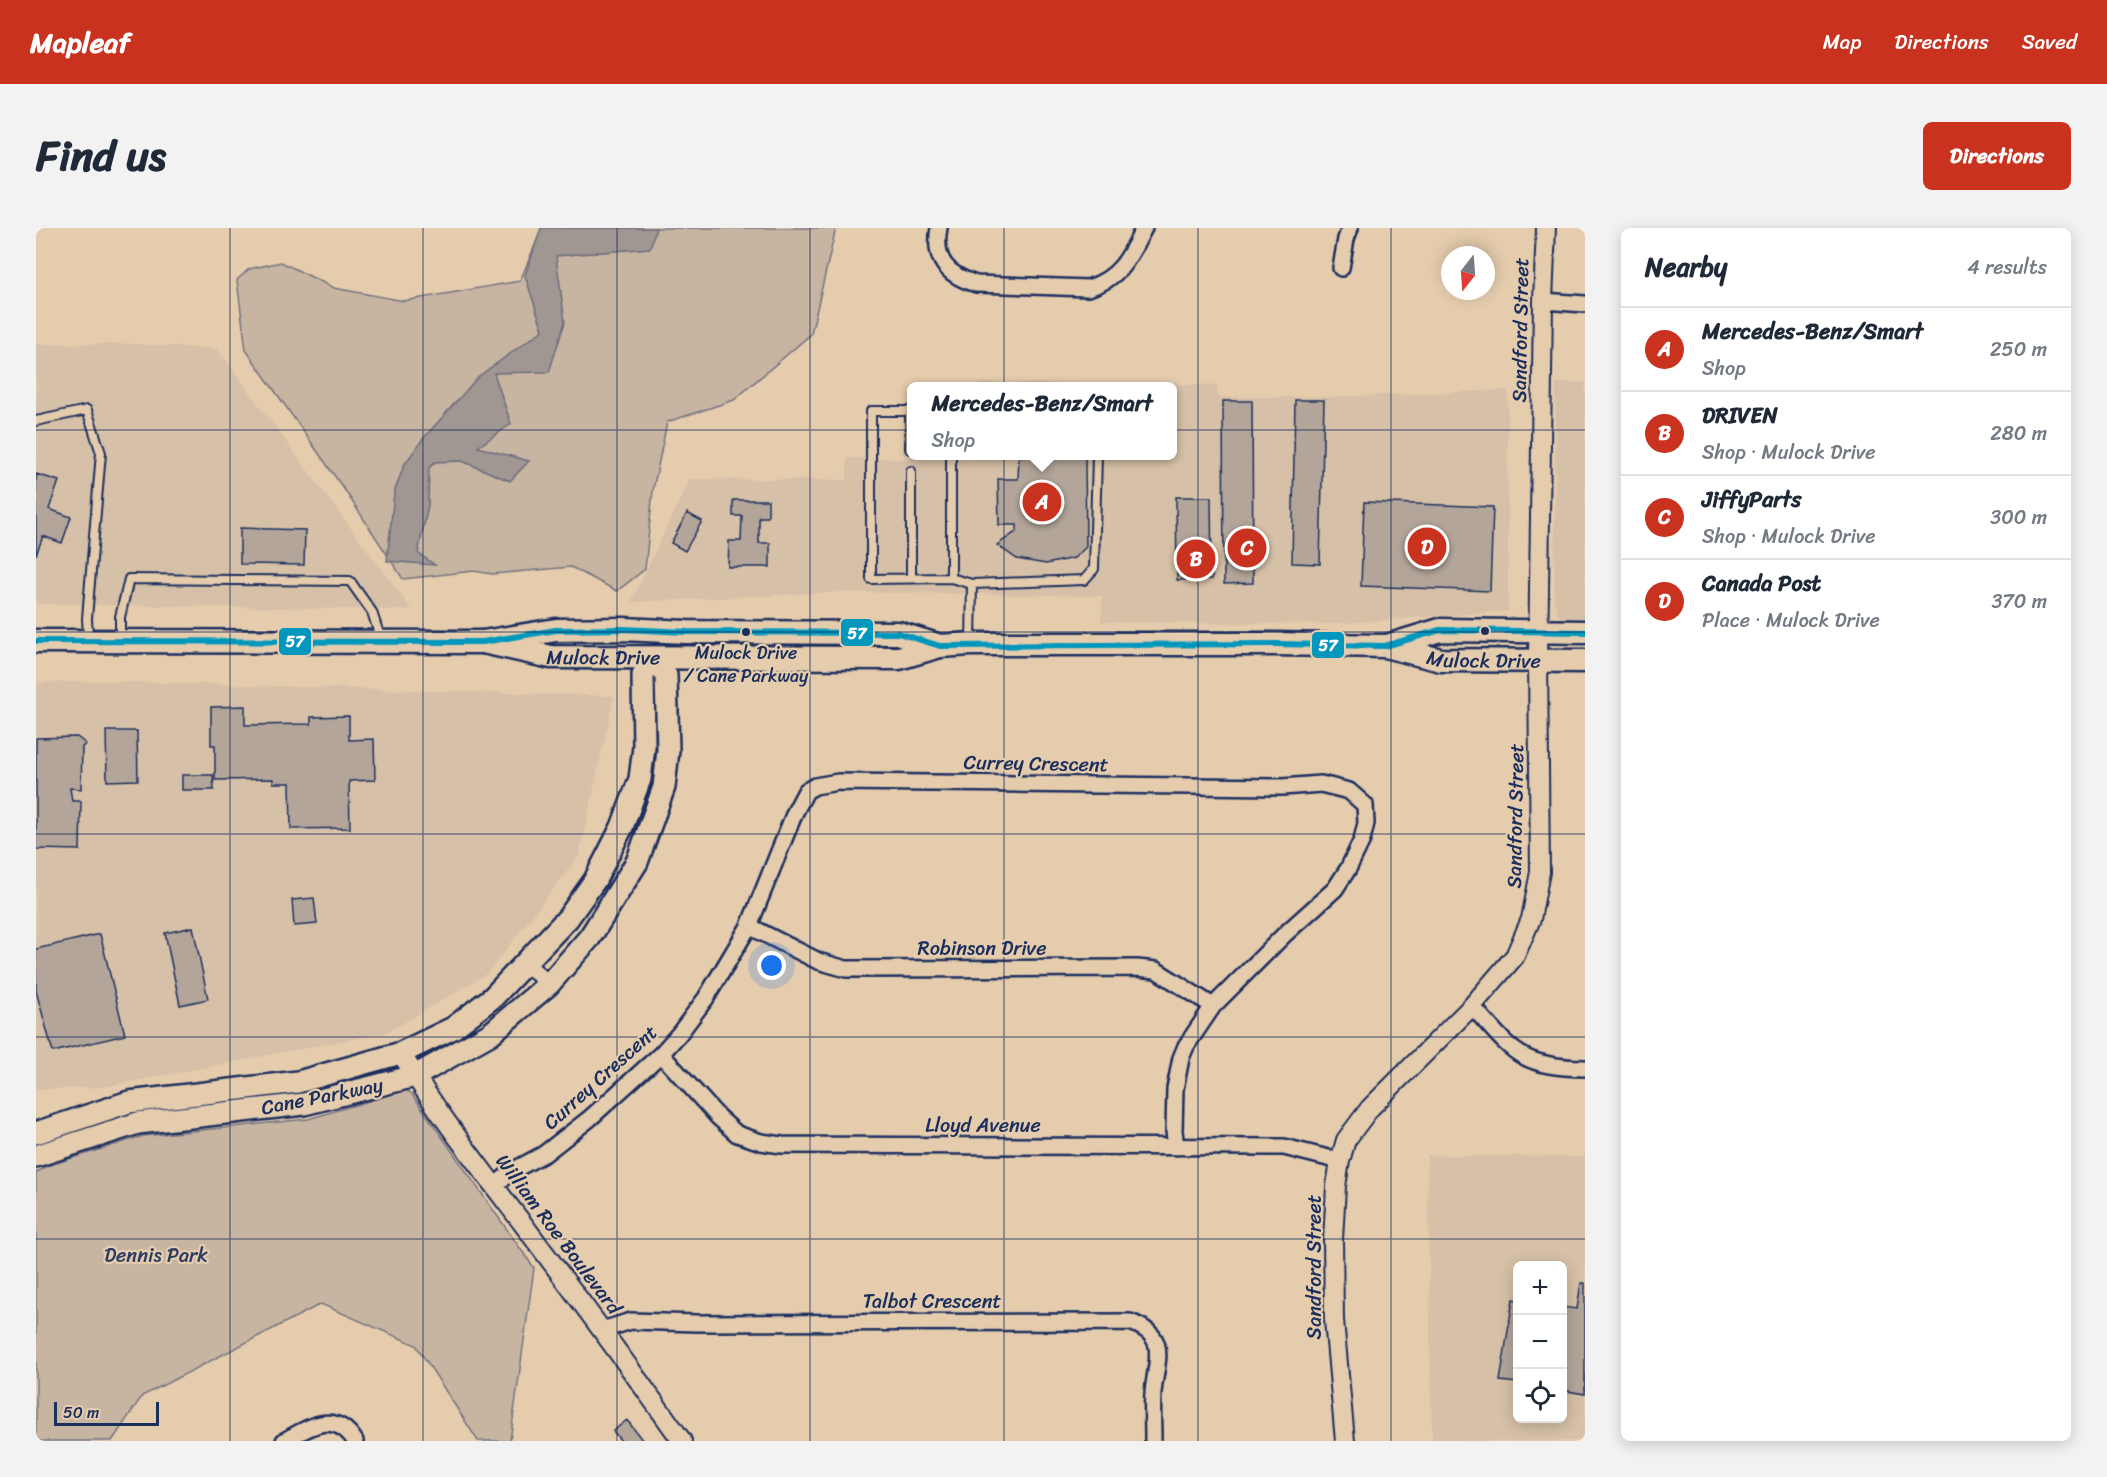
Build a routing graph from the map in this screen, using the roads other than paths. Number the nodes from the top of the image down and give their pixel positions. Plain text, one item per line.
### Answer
1 (939, 228) edge
2 (1144, 228) edge
3 (1350, 228) edge
4 (1546, 228) edge
5 (1341, 268) dead end
6 (1543, 301) junction
7 (1585, 304) edge
8 (907, 411) edge
9 (36, 421) edge
10 (951, 460) edge
11 (1097, 460) edge
12 (910, 471) dead end
13 (911, 578) junction
14 (951, 578) junction
15 (972, 584) junction
16 (653, 631) junction
17 (1539, 632) junction
18 (1585, 632) edge
19 (36, 641) edge
20 (88, 641) junction
21 (120, 642) junction
22 (382, 642) junction
23 (483, 642) junction
24 (971, 644) junction
25 (940, 646) junction
26 (1385, 646) junction
27 (653, 658) junction
28 (1538, 660) junction
29 (1585, 661) edge
30 (749, 926) junction
31 (525, 963) junction
32 (549, 984) junction
33 (1213, 1006) junction
34 (1472, 1006) junction
35 (402, 1053) junction
36 (661, 1054) junction
37 (1585, 1068) edge
38 (415, 1076) junction
39 (36, 1133) edge
40 (1176, 1147) junction
41 (36, 1156) edge
42 (1340, 1161) junction
43 (494, 1186) junction
44 (602, 1330) junction
45 (284, 1441) edge
46 (355, 1441) edge
47 (682, 1441) edge
48 (1153, 1441) edge
49 (1345, 1441) edge

1 - 2 street
3 - 5 street
4 - 6 street, Sandford Street
6 - 7 street
6 - 17 street, Sandford Street
8 - 13 lane
9 - 20 lane
10 - 14 lane
11 - 15 lane
12 - 13 lane
13 - 14 lane
14 - 15 lane
15 - 24 lane
16 - 23 main road, Mulock Drive
16 - 25 main road, Mulock Drive
16 - 27 street, Cane Parkway
17 - 18 main road, Mulock Drive
17 - 26 main road, Mulock Drive
17 - 28 street, Sandford Street
19 - 20 main road, Mulock Drive
20 - 21 main road, Mulock Drive
21 - 22 main road, Mulock Drive
21 - 22 lane
22 - 23 main road, Mulock Drive
23 - 27 main road, Mulock Drive
24 - 25 main road, Mulock Drive
24 - 26 main road, Mulock Drive
25 - 27 main road, Mulock Drive
26 - 28 main road, Mulock Drive
27 - 31 main road, Cane Parkway
27 - 32 main road, Cane Parkway
28 - 29 main road, Mulock Drive
28 - 34 street, Sandford Street
30 - 33 street, Robinson Drive
30 - 33 street, Currey Crescent
30 - 36 street, Currey Crescent
31 - 32 street
31 - 35 main road, Cane Parkway
32 - 38 main road, Cane Parkway
33 - 40 street, Currey Crescent
34 - 37 street
34 - 42 street, Sandford Street
35 - 38 street, William Roe Boulevard
35 - 39 main road, Cane Parkway
36 - 40 street, Lloyd Avenue
36 - 43 street, Currey Crescent
38 - 41 main road, Cane Parkway
38 - 43 street, William Roe Boulevard
40 - 42 street, Lloyd Avenue
42 - 49 street, Sandford Street
43 - 44 street, William Roe Boulevard
44 - 47 street, William Roe Boulevard
44 - 48 street, Talbot Crescent
45 - 46 street

